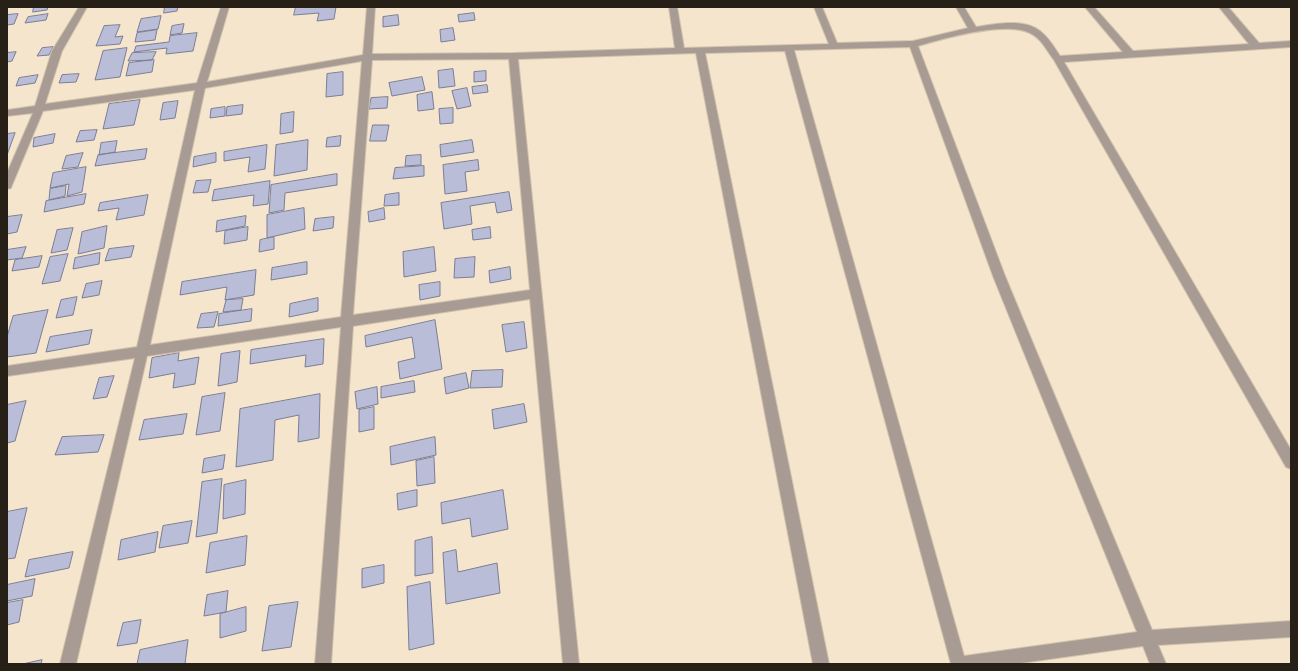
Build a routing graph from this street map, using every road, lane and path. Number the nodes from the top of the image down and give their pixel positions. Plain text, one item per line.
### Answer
1 (83, 7) edge
2 (225, 7) edge
3 (371, 7) edge
4 (673, 7) edge
5 (818, 7) edge
6 (960, 7) edge
7 (1089, 7) edge
8 (1223, 7) edge
9 (973, 30) junction
10 (913, 44) junction
11 (1291, 44) edge
12 (834, 46) junction
13 (790, 47) junction
14 (1257, 47) junction
15 (700, 50) junction
16 (680, 51) junction
17 (1131, 55) junction
18 (513, 56) junction
19 (368, 57) junction
20 (1058, 59) junction
21 (201, 86) junction
22 (38, 109) junction
23 (7, 113) edge
24 (7, 185) edge
25 (535, 294) junction
26 (346, 322) junction
27 (142, 352) junction
28 (7, 371) edge
29 (1291, 464) edge
30 (1291, 629) edge
31 (1147, 638) junction
32 (68, 664) edge
33 (322, 664) edge
34 (571, 664) edge
35 (821, 664) edge
36 (959, 664) edge
37 (1158, 664) edge

1 - 22 street
2 - 21 street
3 - 19 street
4 - 16 street
5 - 12 street
6 - 9 street
7 - 17 street
8 - 14 street
9 - 10 street
9 - 20 street
10 - 12 street
10 - 31 street
11 - 14 street
12 - 13 street
13 - 15 street
13 - 36 street
14 - 17 street
15 - 16 street
15 - 35 street
16 - 18 street
17 - 20 street
18 - 19 street
18 - 25 street
19 - 21 street
19 - 26 street
20 - 29 street
21 - 22 street
21 - 27 street
22 - 23 street
22 - 24 street
25 - 26 street
25 - 34 street
26 - 27 street
26 - 33 street
27 - 28 street
27 - 32 street
30 - 31 street
31 - 36 street
31 - 37 street

